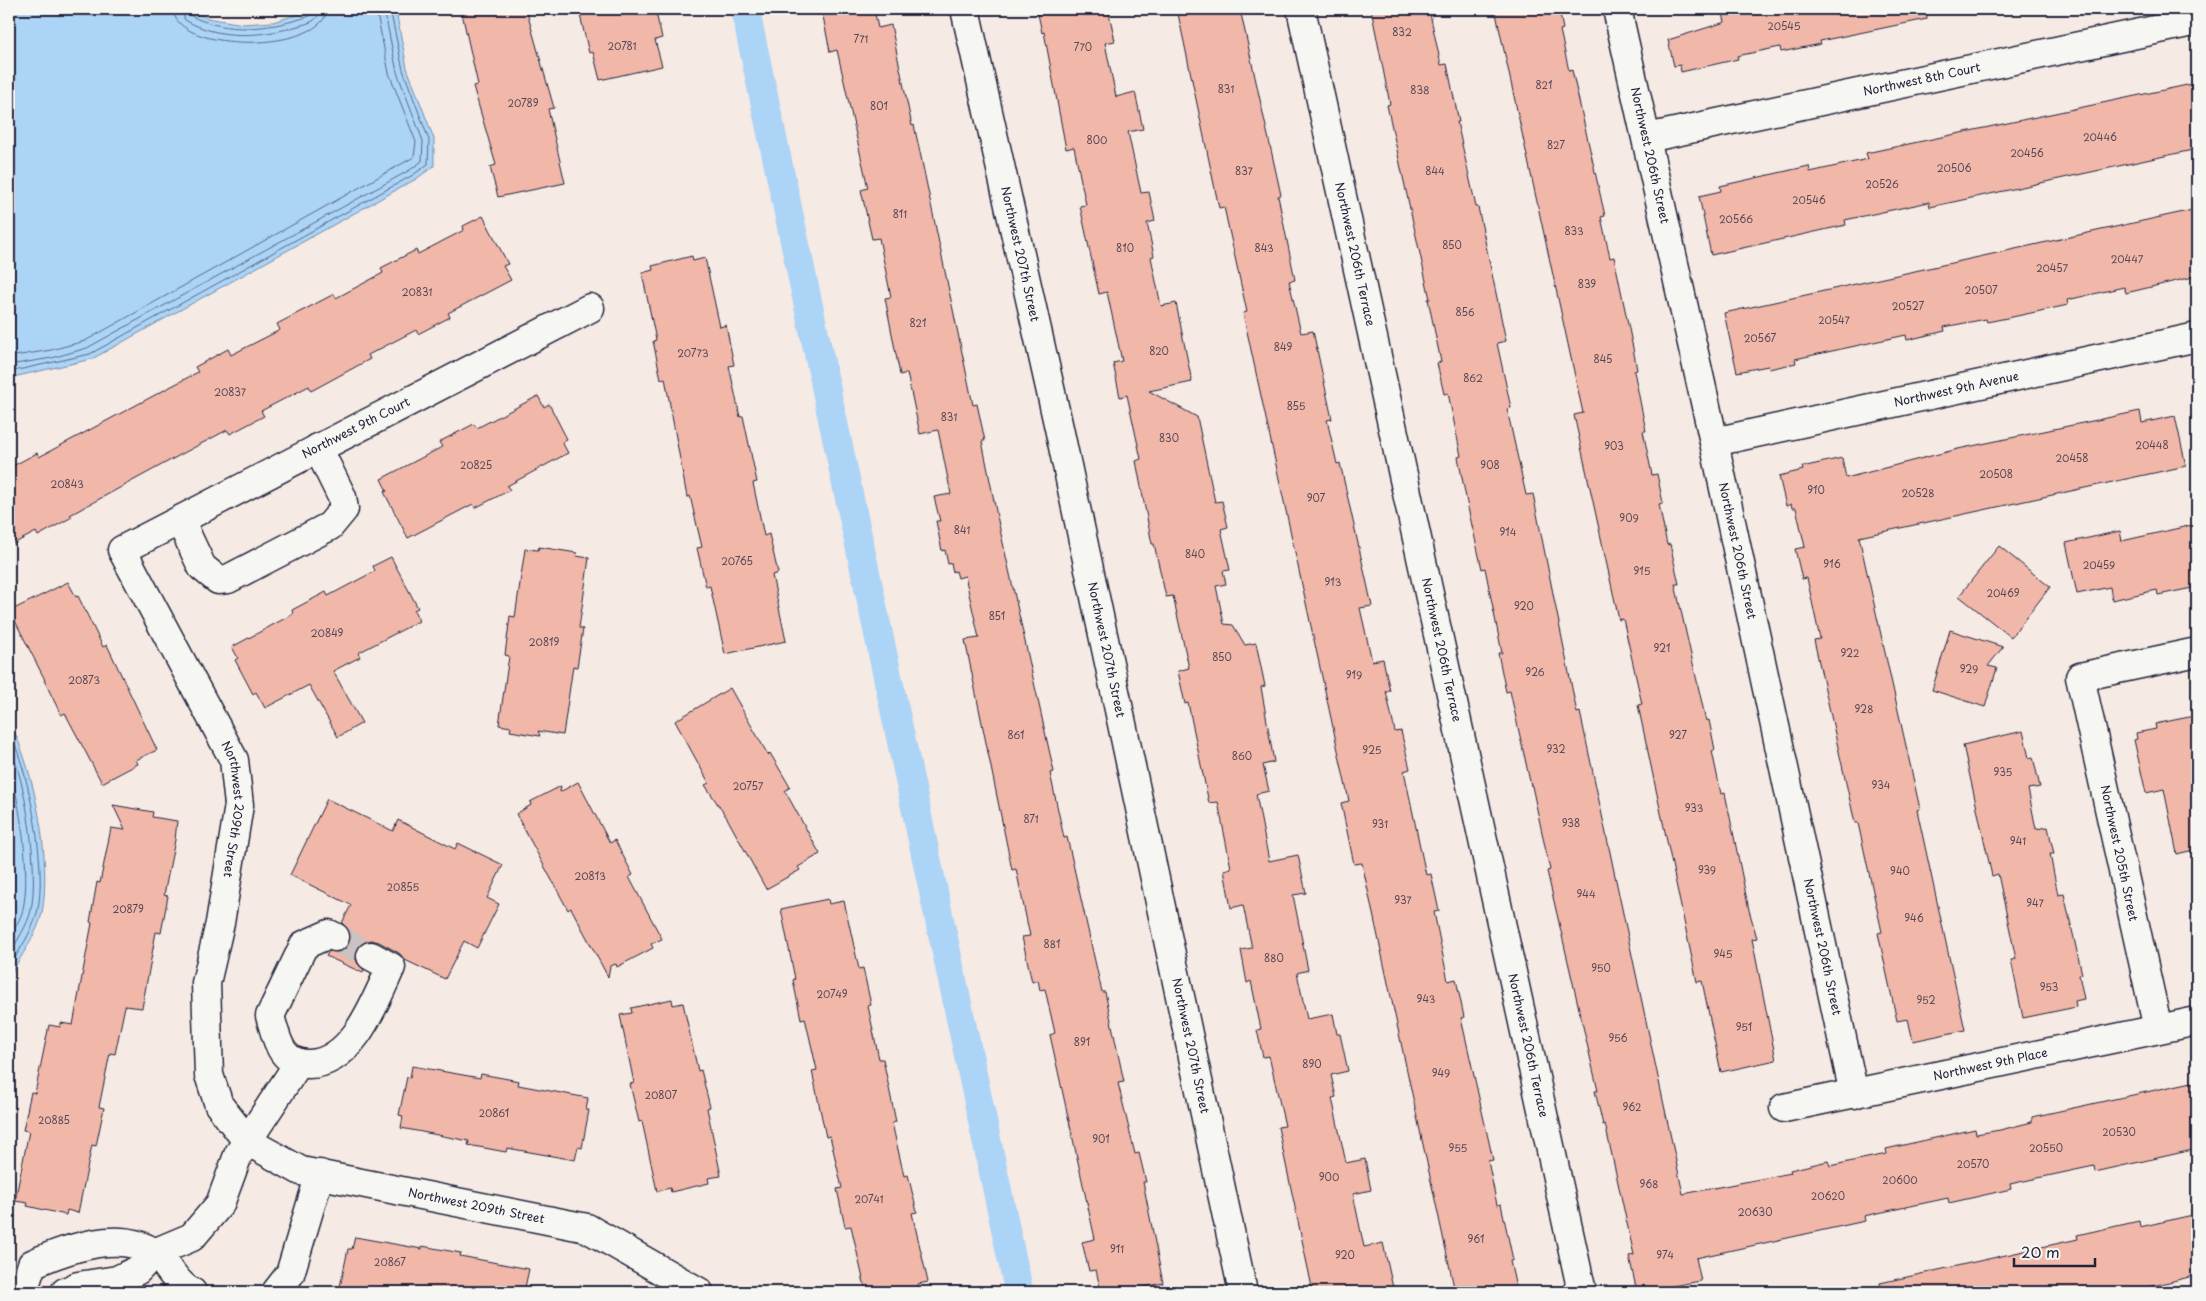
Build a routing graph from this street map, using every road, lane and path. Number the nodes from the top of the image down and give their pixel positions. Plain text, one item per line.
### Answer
1 (965, 9) edge
2 (1301, 9) edge
3 (1617, 9) edge
4 (2197, 21) edge
5 (1647, 138) junction
6 (590, 308) dead end
7 (2197, 337) edge
8 (1714, 442) junction
9 (318, 448) junction
10 (180, 520) junction
11 (122, 550) joint
12 (2197, 652) edge
13 (335, 937) tunnel mouth
14 (371, 956) tunnel mouth
15 (2197, 1021) edge
16 (2158, 1029) junction
17 (298, 1064) junction
18 (1854, 1094) junction
19 (1784, 1108) dead end
20 (247, 1140) junction
21 (320, 1174) junction
22 (154, 1253) junction
23 (23, 1292) edge
24 (65, 1292) edge
25 (192, 1292) edge
26 (276, 1292) edge
27 (699, 1292) edge
28 (1243, 1292) edge
29 (1582, 1292) edge

1 - 28 street, Northwest 207th Street
2 - 29 street, Northwest 206th Terrace
3 - 5 street, Northwest 206th Street
4 - 5 street, Northwest 8th Court
5 - 8 street, Northwest 206th Street
6 - 9 street, Northwest 9th Court
7 - 8 street, Northwest 9th Avenue
8 - 18 street, Northwest 206th Street
9 - 10 street, Northwest 9th Court
9 - 10 street
10 - 11 street, Northwest 9th Court
11 - 20 street, Northwest 209th Street
12 - 16 street, Northwest 205th Street
13 - 17 street
14 - 17 street
15 - 16 street, Northwest 9th Place
16 - 18 street, Northwest 9th Place
17 - 20 street
18 - 19 street, Northwest 9th Place
20 - 21 street, Northwest 209th Street
20 - 22 street
21 - 26 street
21 - 27 street, Northwest 209th Street
22 - 23 street
22 - 24 street
22 - 25 street

